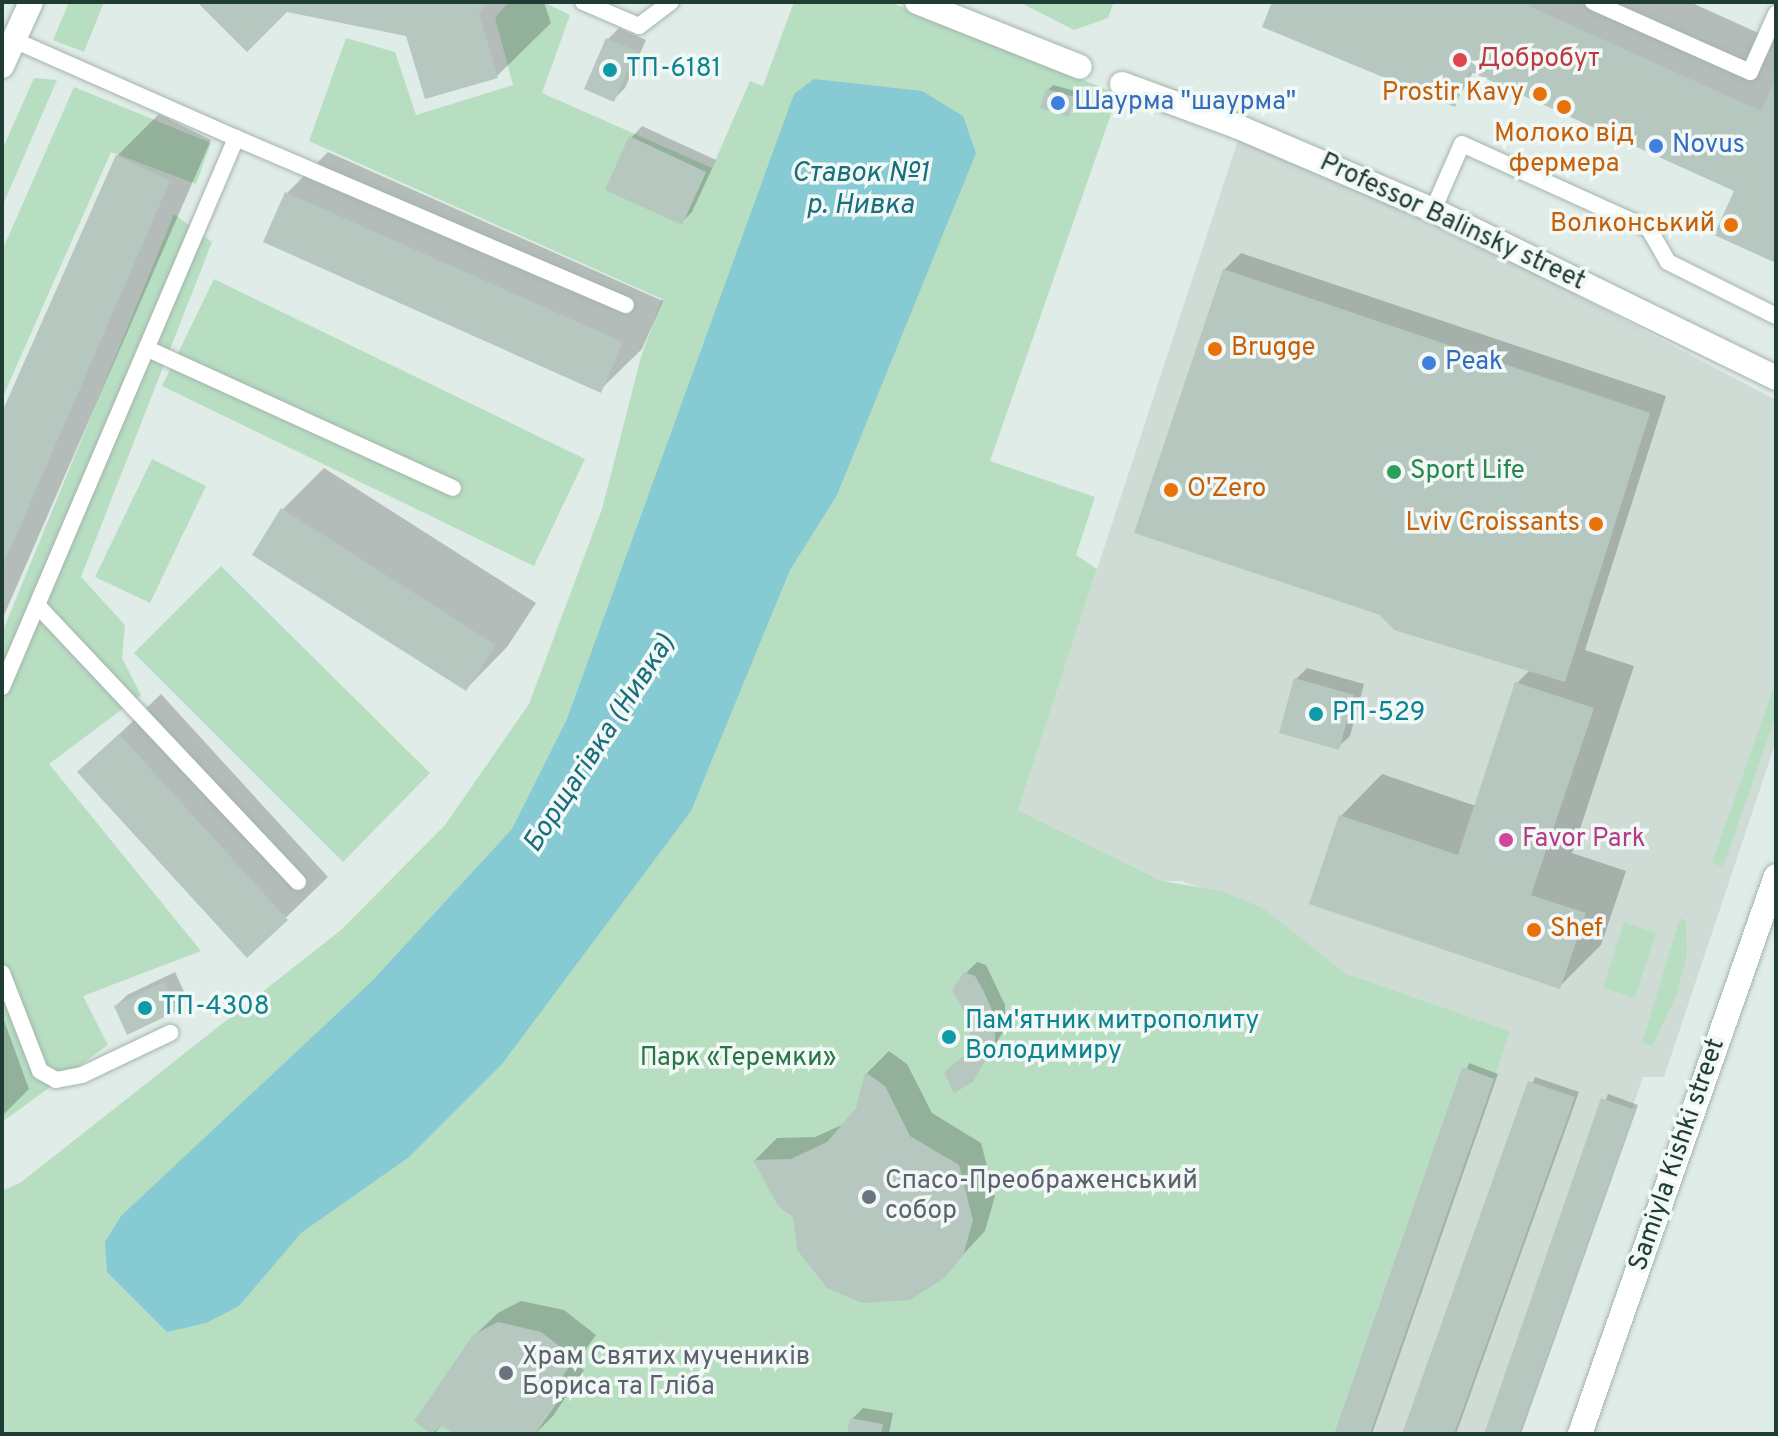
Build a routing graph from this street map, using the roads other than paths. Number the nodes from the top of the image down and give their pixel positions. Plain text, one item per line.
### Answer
1 (31, 2) edge
2 (583, 2) edge
3 (671, 2) edge
4 (917, 2) edge
5 (1593, 2) edge
6 (1776, 14) edge
7 (14, 40) junction
8 (2, 66) edge
9 (1080, 67) dead end
10 (1122, 84) dead end
11 (236, 138) junction
12 (1433, 210) junction
13 (626, 305) dead end
14 (1776, 316) edge
15 (148, 349) junction
16 (1776, 378) edge
17 (453, 488) dead end
18 (38, 606) junction
19 (2, 687) edge
20 (1776, 876) edge
21 (298, 882) dead end
22 (2, 973) edge
23 (170, 1033) dead end
24 (1580, 1434) edge

1 - 7 street
2 - 3 lane
4 - 9 street
5 - 6 lane
7 - 8 street
7 - 11 lane
10 - 12 street, Professor Balinsky street
11 - 13 lane
11 - 15 lane
12 - 14 lane
12 - 16 street, Professor Balinsky street
15 - 17 lane
15 - 18 lane
18 - 19 lane
18 - 21 lane
20 - 24 street, Samiyla Kishki street
22 - 23 lane

